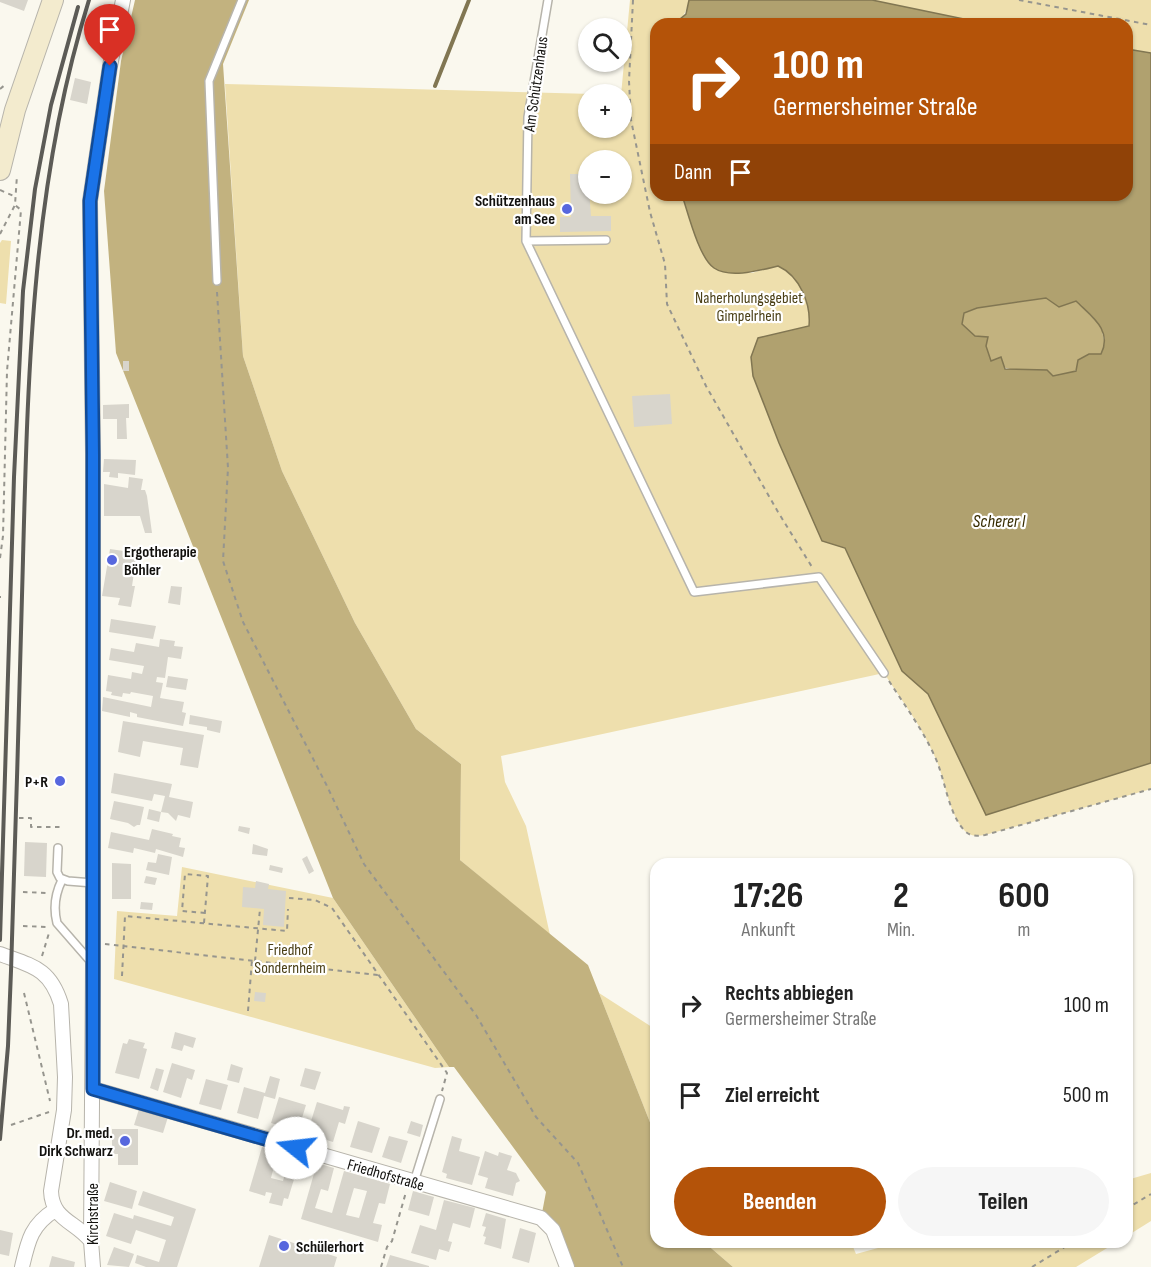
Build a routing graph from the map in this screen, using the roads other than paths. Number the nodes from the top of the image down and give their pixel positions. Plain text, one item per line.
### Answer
1 (53, 0) edge
2 (123, 0) edge
3 (242, 0) edge
4 (548, 0) edge
5 (7, 110) edge
6 (0, 170) edge
7 (606, 240) dead end
8 (526, 241) junction
9 (217, 281) road end
10 (884, 673) road end
11 (58, 848) dead end
12 (62, 880) junction
13 (93, 883) junction
14 (0, 954) edge
15 (93, 965) junction
16 (93, 1089) junction
17 (440, 1099) road end
18 (412, 1182) junction
19 (55, 1210) junction
20 (91, 1241) junction
21 (22, 1267) edge
22 (93, 1267) edge
23 (567, 1267) edge

1 - 5 main road
2 - 13 street, Kirchstraße
3 - 9 lane
4 - 8 lane, Am Schützenhaus
5 - 6 main road
7 - 8 lane
8 - 10 lane
11 - 12 lane
12 - 13 lane
12 - 15 lane
13 - 15 street, Kirchstraße
14 - 19 street
15 - 16 street, Kirchstraße
16 - 18 street, Friedhofstraße
16 - 20 street, Kirchstraße
17 - 18 lane
18 - 23 street, Friedhofstraße
19 - 20 street
19 - 21 street
20 - 22 street, Kirchstraße

